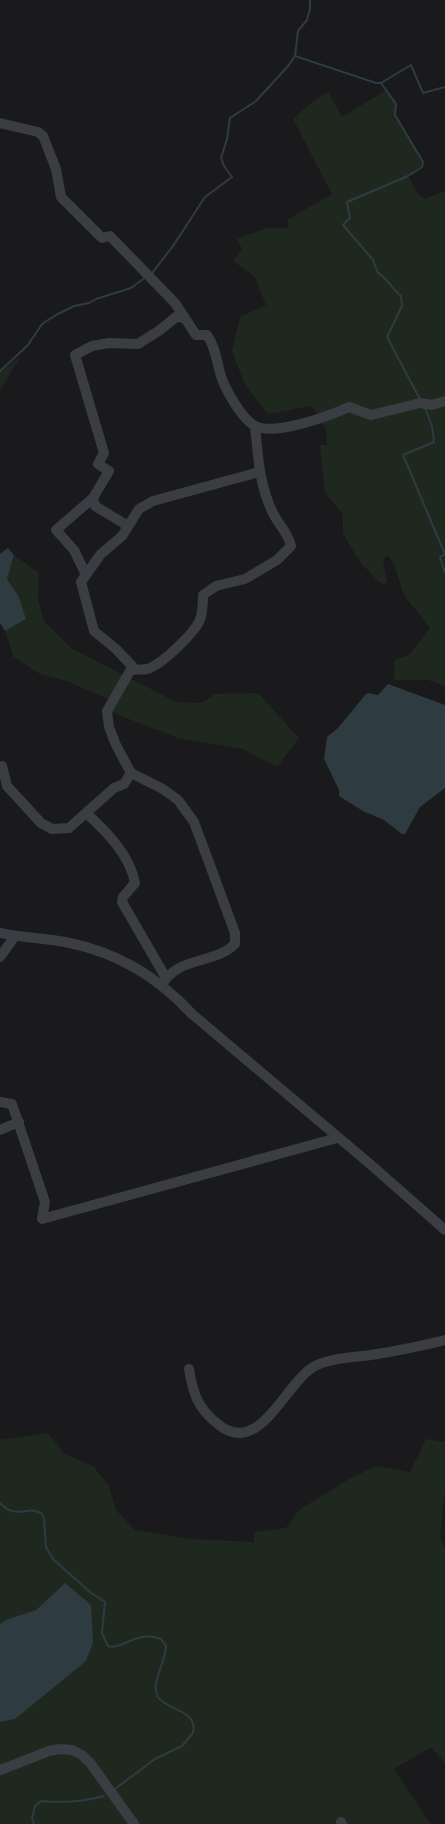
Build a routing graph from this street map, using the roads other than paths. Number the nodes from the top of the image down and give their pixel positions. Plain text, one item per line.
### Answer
1 (0, 123) edge
2 (185, 318) junction
3 (445, 401) edge
4 (255, 426) junction
5 (259, 472) junction
6 (93, 498) junction
7 (128, 526) junction
8 (86, 575) junction
9 (135, 669) junction
10 (0, 767) edge
11 (131, 773) junction
12 (86, 813) junction
13 (0, 933) edge
14 (15, 936) junction
15 (0, 957) edge
16 (164, 981) junction
17 (0, 1102) edge
18 (19, 1122) junction
19 (0, 1130) edge
20 (337, 1138) junction
21 (445, 1230) edge
22 (445, 1340) edge
23 (189, 1369) dead end
24 (0, 1770) edge
25 (134, 1824) edge

1 - 2 street
2 - 4 street
2 - 6 street
3 - 4 street
4 - 5 street
5 - 7 street
5 - 9 street
6 - 7 street
6 - 8 street
7 - 8 street
8 - 9 street
9 - 11 street
10 - 12 street
11 - 12 street
11 - 16 street
12 - 16 street
13 - 14 street
14 - 15 street
14 - 16 street
16 - 20 street
17 - 18 street
18 - 19 street
18 - 20 street
20 - 21 street
22 - 23 street
24 - 25 street

